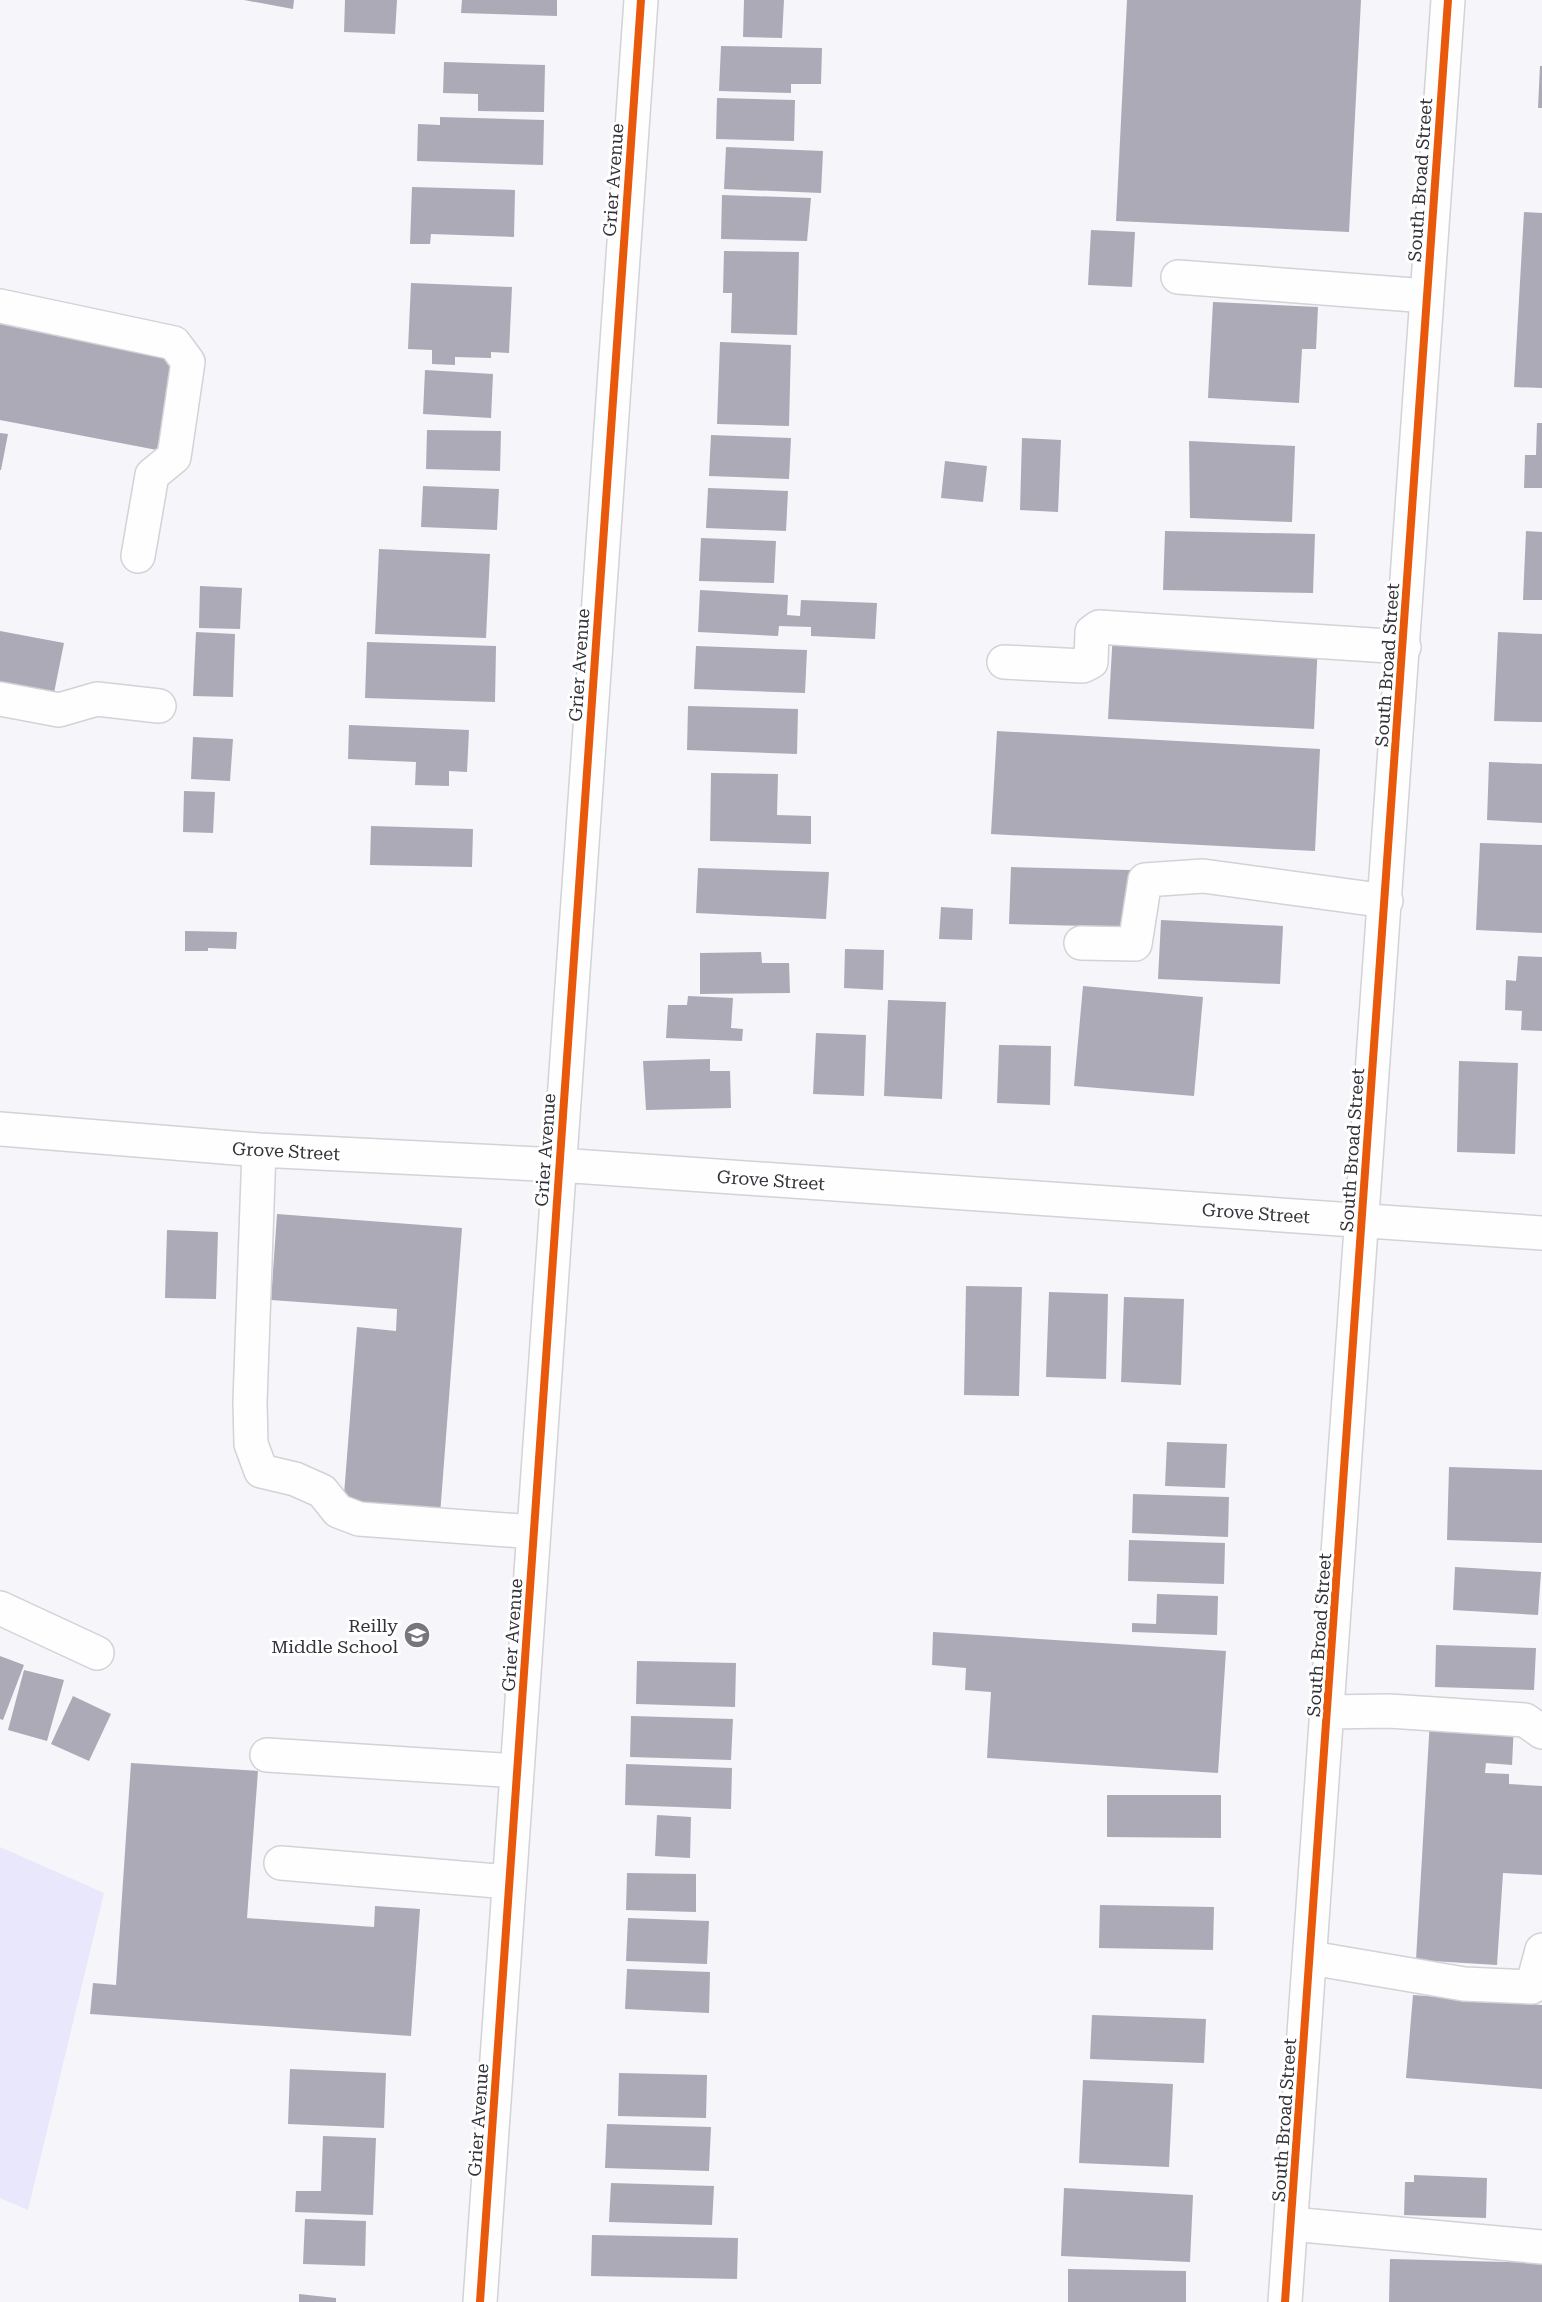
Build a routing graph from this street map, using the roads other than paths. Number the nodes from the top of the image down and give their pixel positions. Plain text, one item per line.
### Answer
1 (641, 0) edge
2 (1448, 0) edge
3 (1178, 277) dead end
4 (1427, 296) junction
5 (0, 306) edge
6 (138, 556) dead end
7 (1404, 647) junction
8 (1004, 663) dead end
9 (0, 699) edge
10 (159, 706) dead end
11 (1386, 901) junction
12 (1081, 943) dead end
13 (0, 1129) edge
14 (259, 1150) junction
15 (560, 1165) junction
16 (1362, 1221) junction
17 (1542, 1233) edge
18 (534, 1532) junction
19 (0, 1608) edge
20 (97, 1653) dead end
21 (1328, 1712) junction
22 (1542, 1732) edge
23 (267, 1755) dead end
24 (517, 1771) junction
25 (281, 1863) dead end
26 (509, 1882) junction
27 (1542, 1950) edge
28 (1311, 1958) junction
29 (1291, 2224) junction
30 (1542, 2247) edge
31 (480, 2302) edge
32 (1286, 2302) edge

1 - 15 street, Grier Avenue
2 - 4 street, South Broad Street
3 - 4 street
4 - 7 street, South Broad Street
5 - 6 street
7 - 8 street
7 - 11 street, South Broad Street
9 - 10 street
11 - 12 street
11 - 16 street, South Broad Street
13 - 14 street, Grove Street
14 - 15 street, Grove Street
14 - 18 street
15 - 16 street, Grove Street
15 - 18 street, Grier Avenue
16 - 17 street, Grove Street
16 - 21 street, South Broad Street
18 - 24 street, Grier Avenue
19 - 20 street
21 - 22 street
21 - 28 street, South Broad Street
23 - 24 street
24 - 26 street, Grier Avenue
25 - 26 street
26 - 31 street, Grier Avenue
27 - 28 street
28 - 29 street, South Broad Street
29 - 30 street
29 - 32 street, South Broad Street

